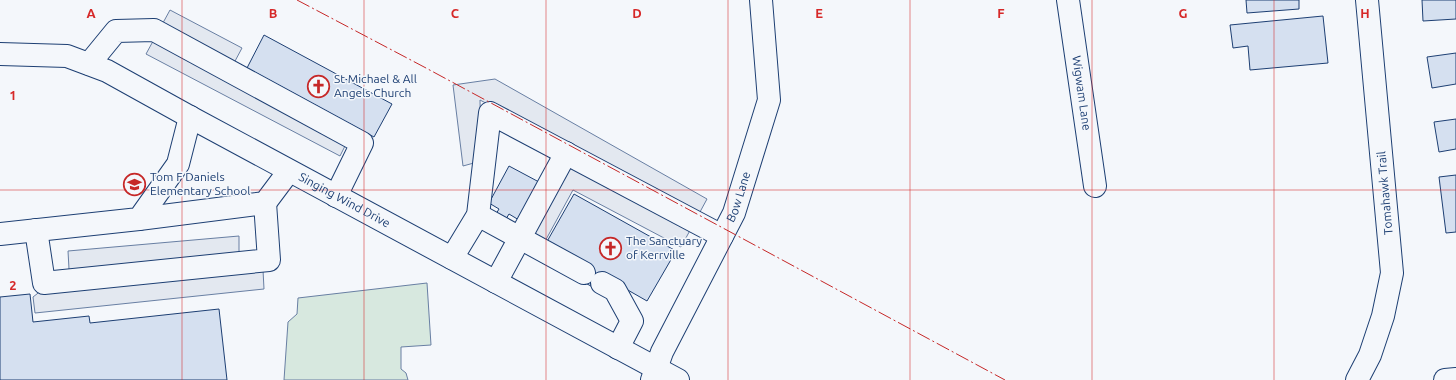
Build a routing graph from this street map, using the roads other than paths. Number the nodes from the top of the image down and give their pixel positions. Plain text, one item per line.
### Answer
1 (761, 0) edge
2 (1068, 0) edge
3 (1367, 0) edge
4 (0, 54) edge
5 (89, 64) junction
6 (190, 118) junction
7 (566, 153) junction
8 (289, 171) junction
9 (1095, 186) dead end
10 (336, 196) junction
11 (265, 203) junction
12 (478, 215) junction
13 (139, 219) junction
14 (36, 230) junction
15 (0, 234) edge
16 (722, 236) junction
17 (520, 238) junction
18 (452, 258) junction
19 (496, 282) junction
20 (618, 348) junction
21 (654, 374) edge
22 (1456, 379) edge
23 (678, 380) edge
24 (1357, 380) edge
25 (1445, 380) edge

1 - 16 street, Bow Lane
2 - 9 street, Wigwam Lane
3 - 24 street, Tomahawk Trail
4 - 5 street, Singing Wind Drive
5 - 6 street, Singing Wind Drive
5 - 10 street
6 - 8 street, Singing Wind Drive
6 - 13 street
7 - 12 street
7 - 16 street
7 - 17 street
8 - 10 street, Singing Wind Drive
8 - 11 street
10 - 18 street, Singing Wind Drive
11 - 13 street
11 - 14 street
12 - 17 street
12 - 18 street
13 - 14 street
14 - 15 street
16 - 21 street, Bow Lane
17 - 19 street
17 - 20 street
18 - 19 street, Singing Wind Drive
19 - 20 street, Singing Wind Drive
20 - 21 street, Singing Wind Drive
21 - 23 street, Singing Wind Drive
22 - 25 street

